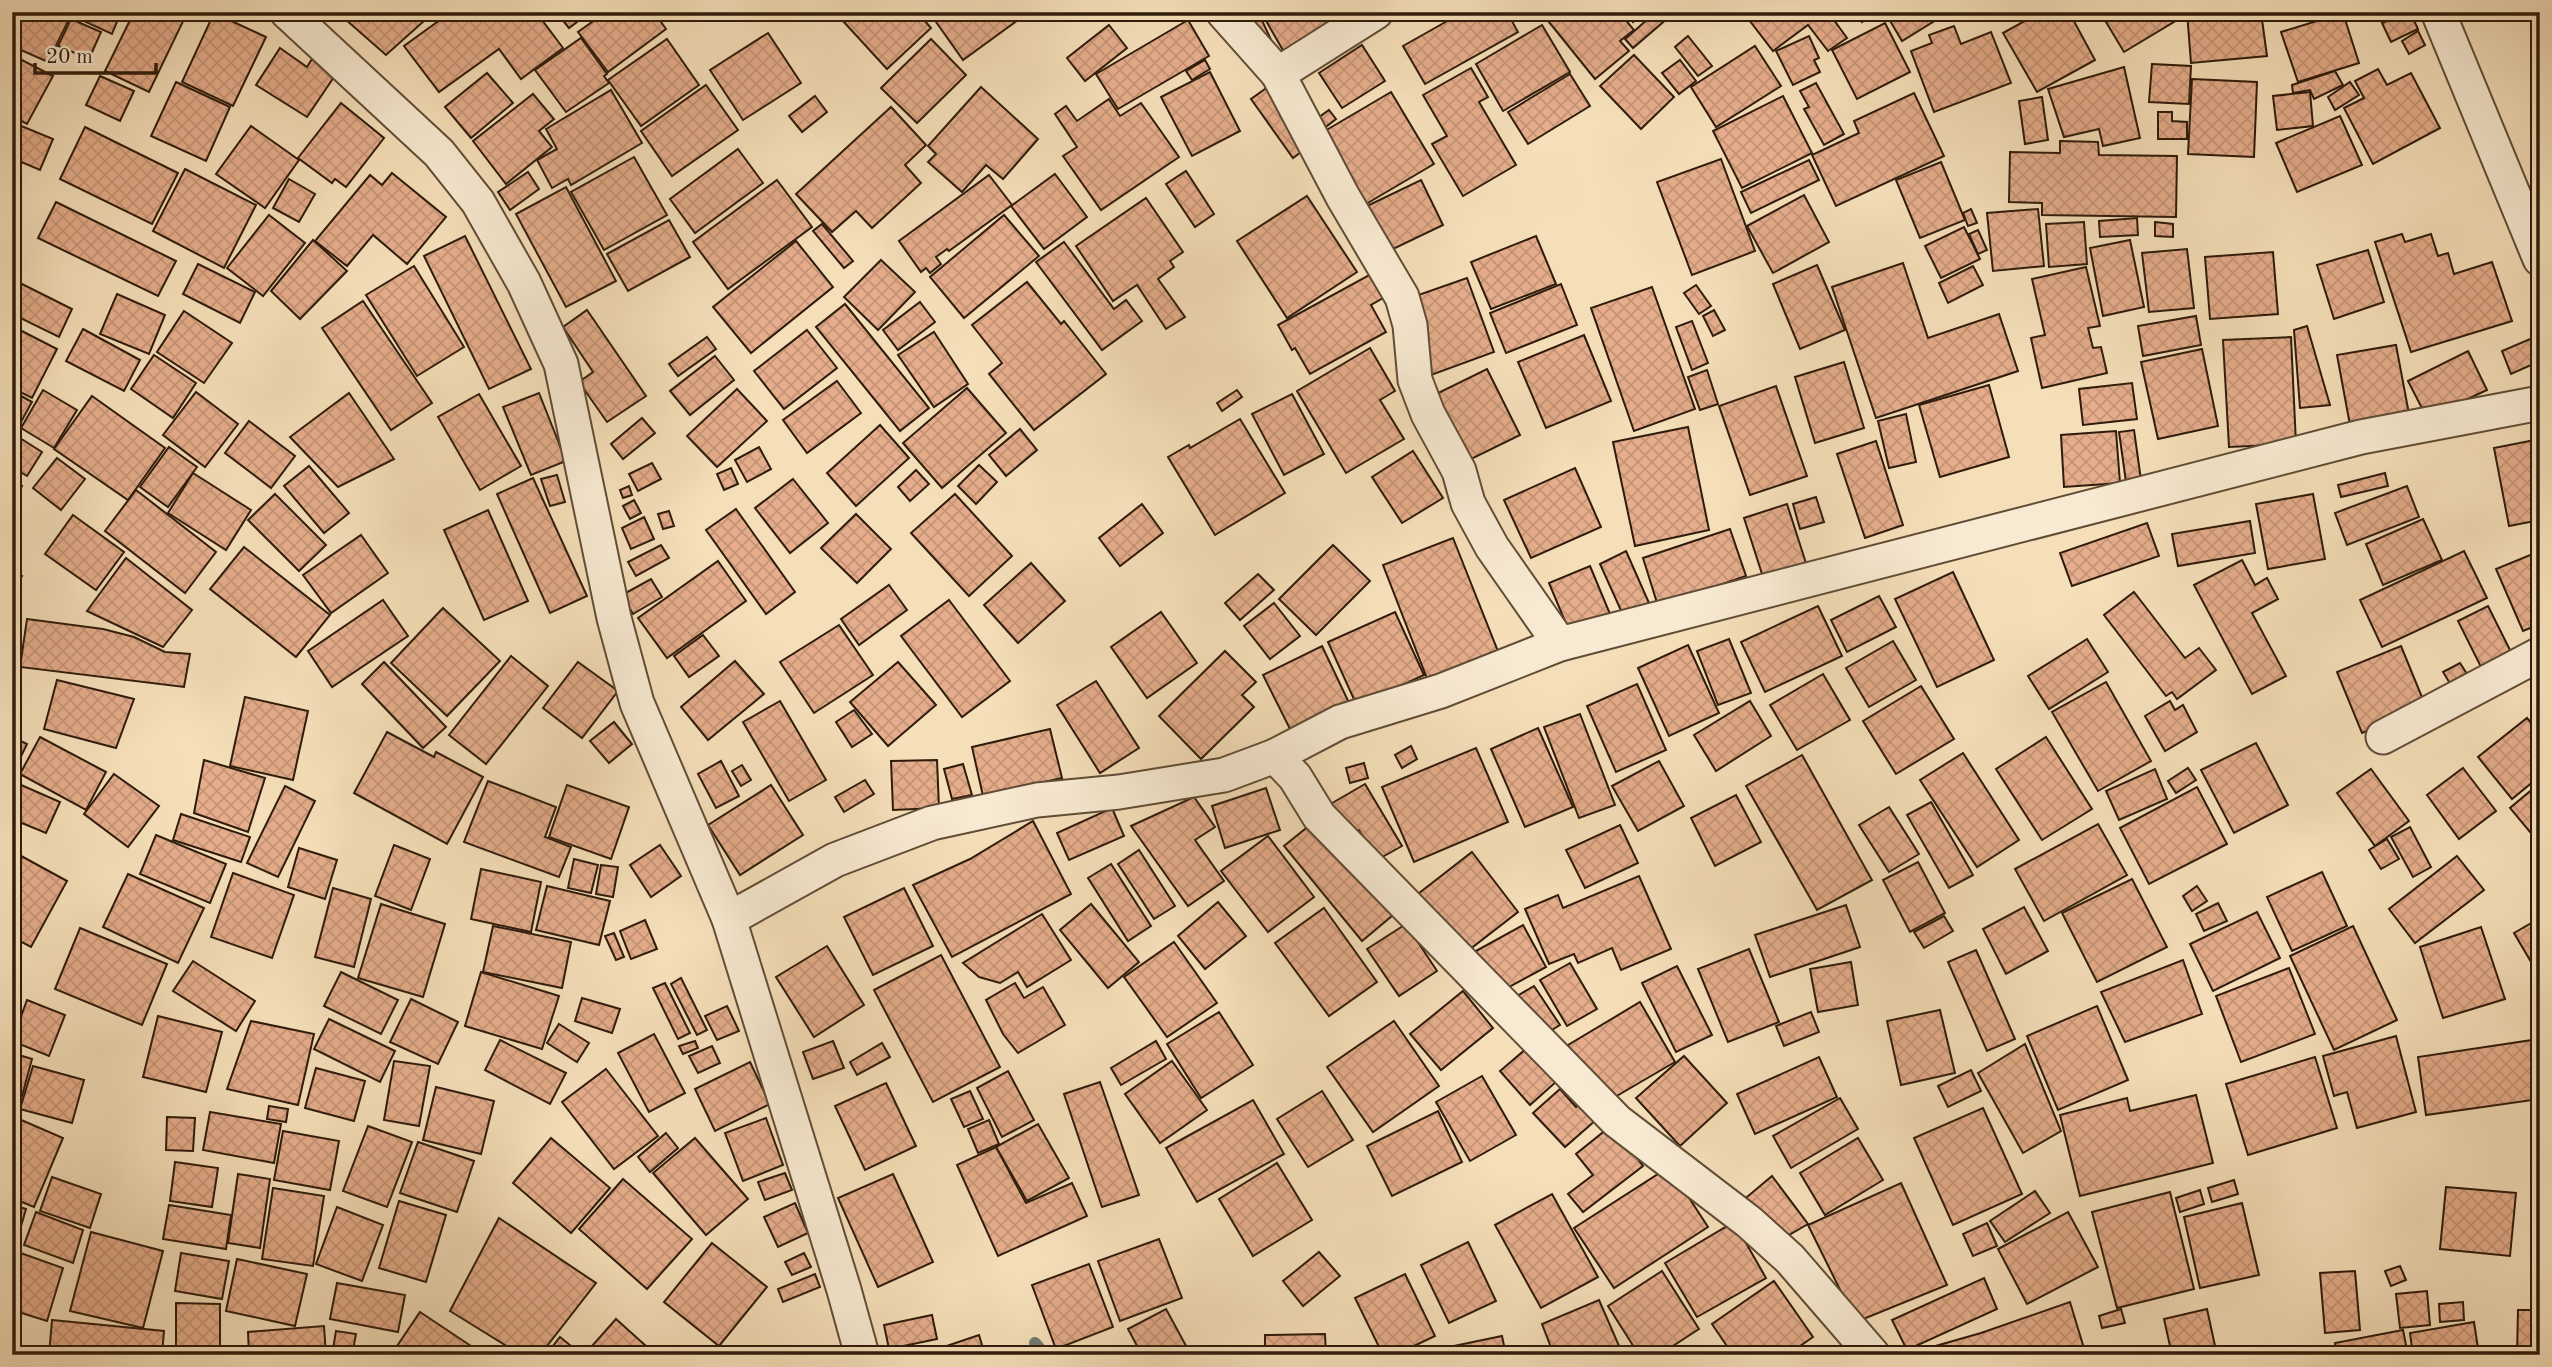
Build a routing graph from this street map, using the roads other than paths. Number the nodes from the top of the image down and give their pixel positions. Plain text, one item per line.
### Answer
1 (288, 12) edge
2 (1223, 12) edge
3 (1376, 12) edge
4 (2438, 12) edge
5 (1278, 74) junction
6 (2540, 259) edge
7 (2540, 403) edge
8 (1560, 644) junction
9 (2540, 653) edge
10 (2383, 737) dead end
11 (1275, 756) junction
12 (729, 919) junction
13 (862, 1355) edge
14 (1872, 1355) edge

1 - 12 street
2 - 5 street
3 - 5 street
4 - 6 street
5 - 8 street
7 - 8 street
8 - 11 street
9 - 10 street
11 - 12 street
11 - 14 street
12 - 13 street

